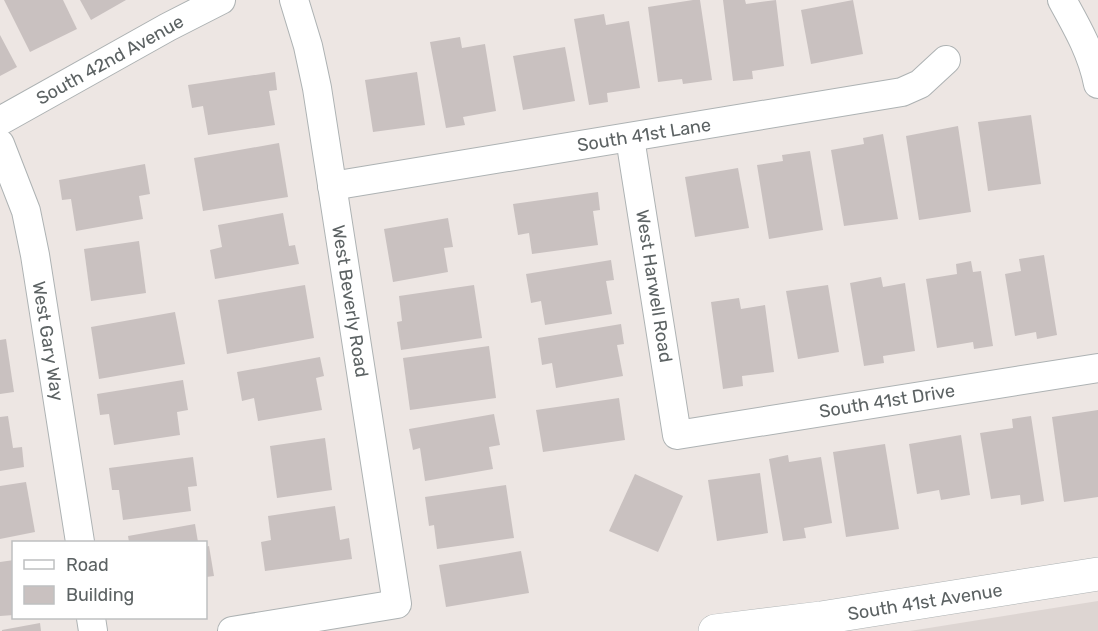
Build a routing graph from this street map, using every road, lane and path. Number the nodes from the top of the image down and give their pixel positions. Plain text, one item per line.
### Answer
1 (221, 0) edge
2 (294, 0) edge
3 (1062, 0) edge
4 (946, 60) dead end
5 (1098, 84) edge
6 (0, 122) edge
7 (630, 138) junction
8 (0, 144) edge
9 (332, 186) junction
10 (1098, 368) edge
11 (677, 435) joint
12 (80, 541) edge
13 (1098, 574) edge
14 (232, 631) edge
15 (715, 631) edge

1 - 6 street, South 42nd Avenue
2 - 9 street, West Beverly Road
3 - 5 street
4 - 7 street, South 41st Lane
7 - 9 street, South 41st Lane
7 - 11 street, West Harwell Road
8 - 12 street, West Gary Way
9 - 14 street, West Beverly Road
10 - 11 street, South 41st Drive
13 - 15 street, South 41st Avenue

